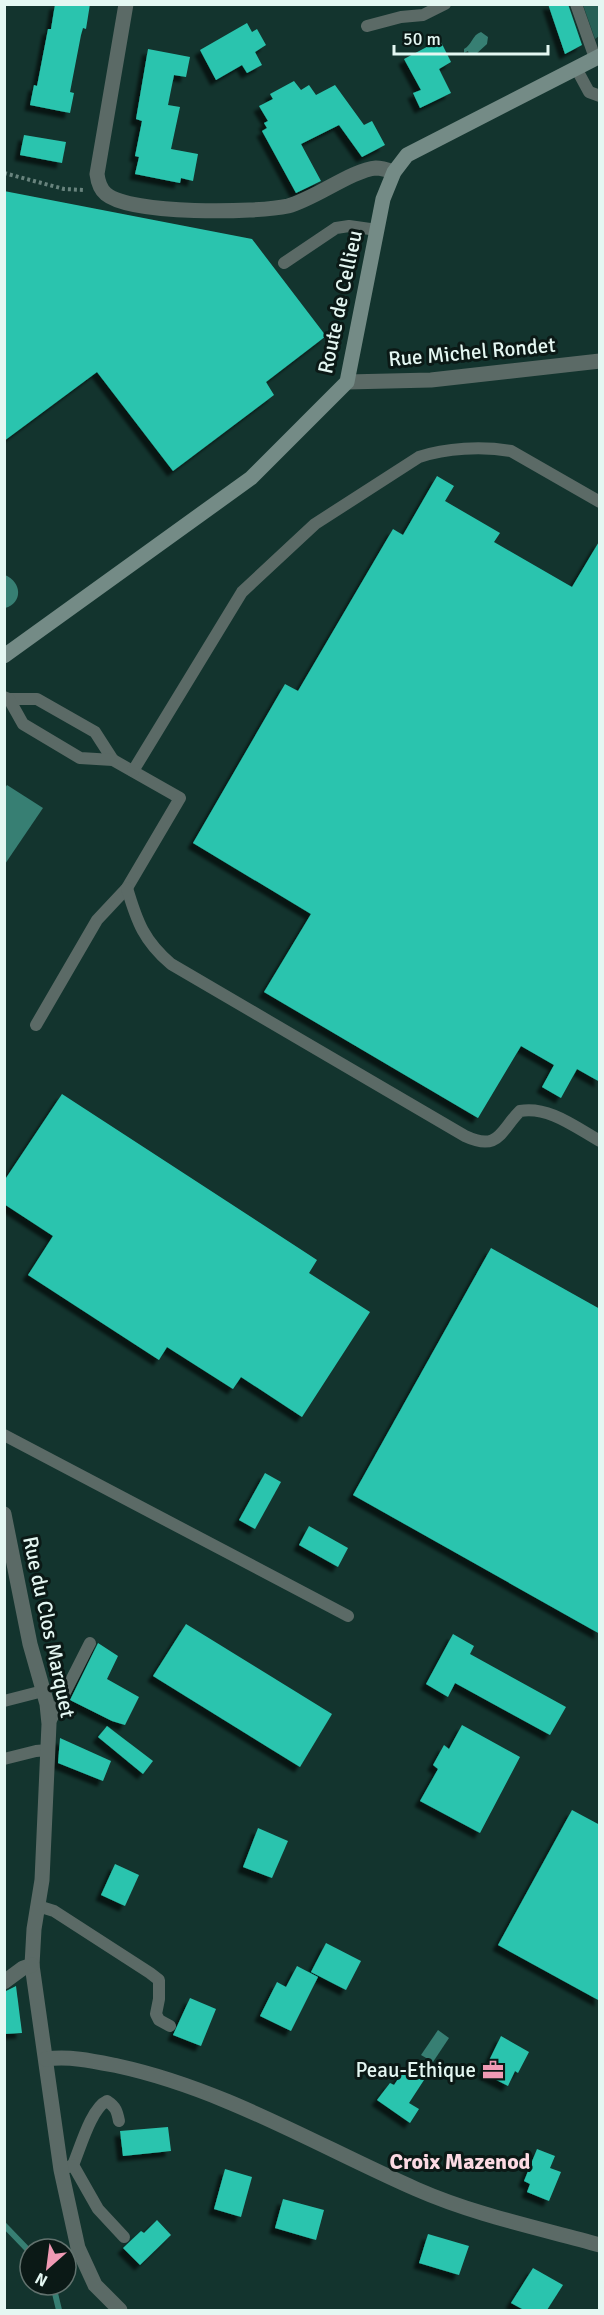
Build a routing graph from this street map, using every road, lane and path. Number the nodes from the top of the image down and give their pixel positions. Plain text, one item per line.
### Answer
1 (126, 4) edge
2 (445, 4) edge
3 (576, 4) edge
4 (367, 26) dead end
5 (597, 57) edge
6 (576, 68) junction
7 (600, 96) edge
8 (394, 172) junction
9 (4, 173) edge
10 (98, 184) junction
11 (377, 230) junction
12 (284, 263) dead end
13 (600, 361) edge
14 (347, 382) junction
15 (600, 502) edge
16 (4, 656) edge
17 (7, 698) edge
18 (113, 760) junction
19 (133, 771) junction
20 (128, 888) junction
21 (36, 1025) dead end
22 (600, 1141) edge
23 (4, 1435) edge
24 (4, 1514) edge
25 (348, 1616) dead end
26 (90, 1642) dead end
27 (43, 1690) junction
28 (4, 1701) edge
29 (50, 1725) junction
30 (48, 1750) junction
31 (4, 1759) edge
32 (38, 1906) junction
33 (32, 1965) junction
34 (4, 1982) edge
35 (170, 2026) dead end
36 (46, 2059) junction
37 (119, 2121) dead end
38 (67, 2168) junction
39 (124, 2237) dead end
40 (600, 2245) edge
41 (120, 2310) edge

1 - 10 street
2 - 4 lane
3 - 5 lane, Route de Cellieu
5 - 6 street, Route de Cellieu
6 - 7 lane
6 - 8 street, Route de Cellieu
8 - 10 street
8 - 11 street, Route de Cellieu
9 - 10 path
11 - 12 lane
11 - 14 street, Route de Cellieu
13 - 14 street, Rue Michel Rondet
14 - 16 street, Route de Cellieu
15 - 19 lane
17 - 18 lane
17 - 18 lane
18 - 19 lane
19 - 20 lane
20 - 21 lane
20 - 22 lane
23 - 25 lane
24 - 27 street, Rue du Clos Marquet
26 - 29 lane
27 - 28 lane
27 - 29 street, Rue du Clos Marquet
29 - 30 street, Rue du Clos Marquet
30 - 31 lane
30 - 32 street, Rue du Clos Marquet
32 - 33 street, Rue du Clos Marquet
32 - 35 lane
33 - 34 street
33 - 36 street, Rue du Clos Marquet
36 - 38 street, Rue du Clos Marquet
36 - 40 street
37 - 38 lane
38 - 39 lane
38 - 41 street, Rue du Clos Marquet

